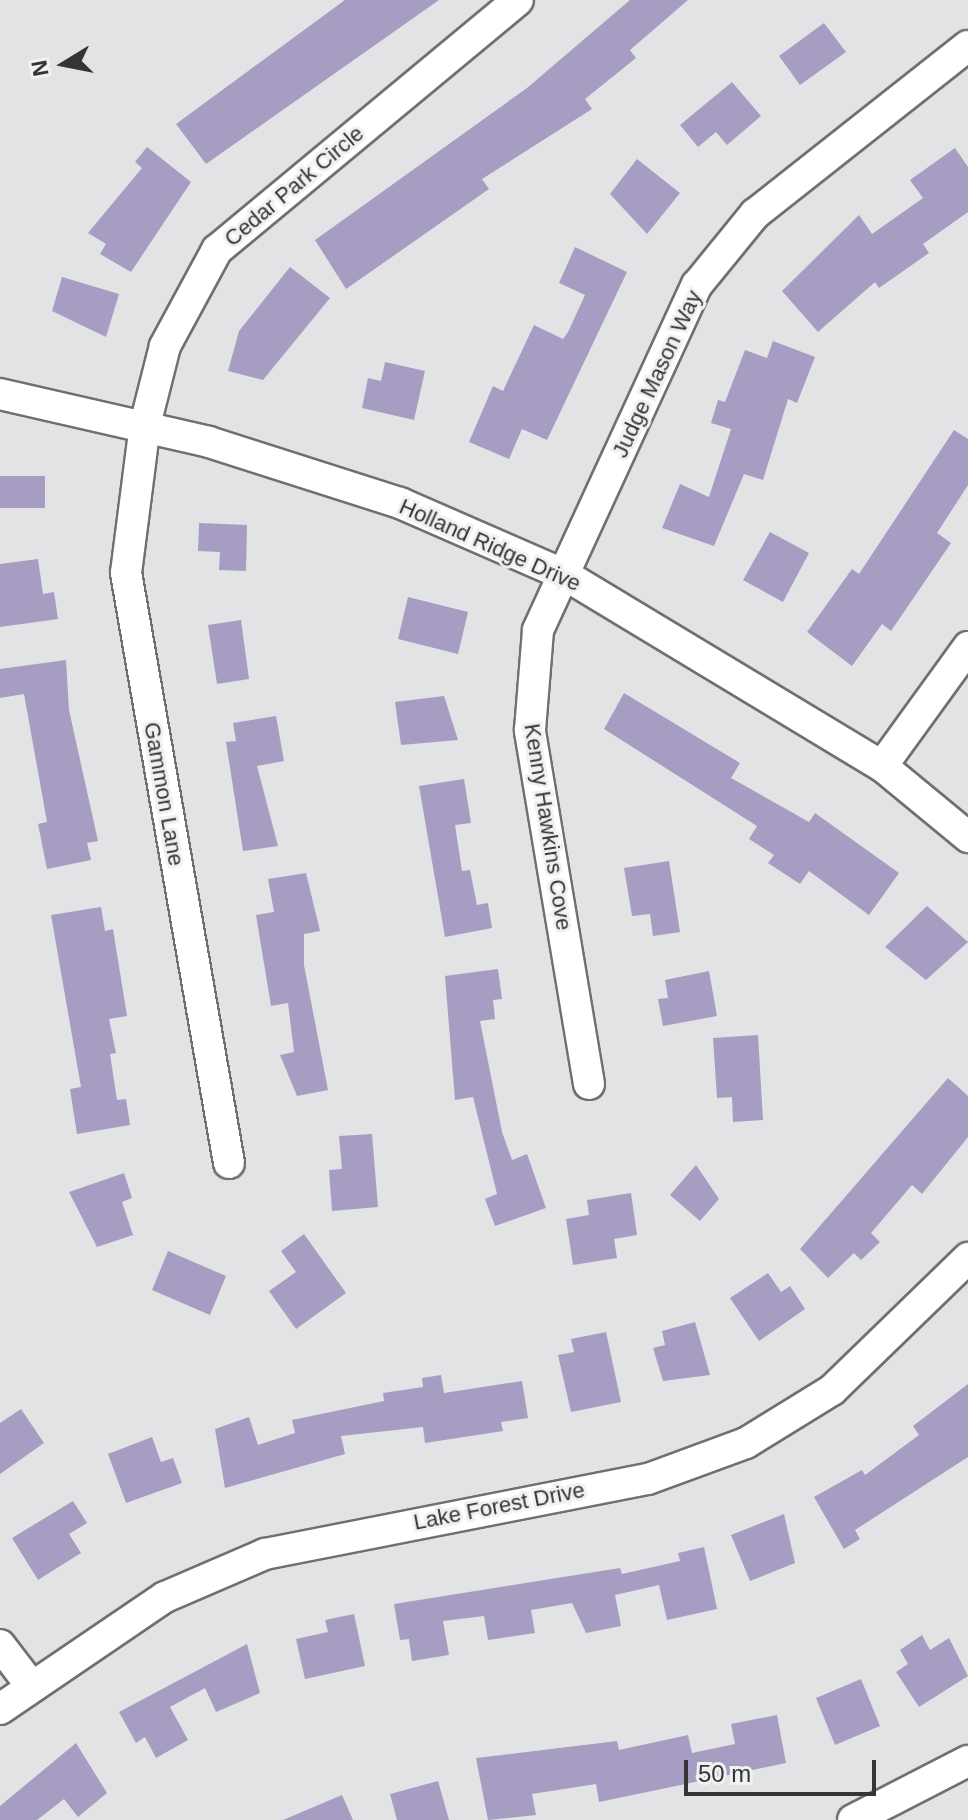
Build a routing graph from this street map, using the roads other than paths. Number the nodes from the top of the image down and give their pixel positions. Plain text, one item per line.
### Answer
1 (518, 0) edge
2 (968, 46) edge
3 (0, 394) edge
4 (145, 425) junction
5 (565, 575) junction
6 (968, 647) edge
7 (882, 766) junction
8 (968, 837) edge
9 (589, 1084) dead end
10 (229, 1163) dead end
11 (968, 1258) edge
12 (0, 1645) edge
13 (29, 1683) junction
14 (0, 1709) edge
15 (968, 1761) edge
16 (853, 1820) edge

1 - 4 street, Cedar Park Circle
2 - 5 street, Judge Mason Way
3 - 4 street, Holland Ridge Drive
4 - 5 street, Holland Ridge Drive
4 - 10 street, Gammon Lane
5 - 7 street, Holland Ridge Drive
5 - 9 street, Kenny Hawkins Cove
6 - 7 street
7 - 8 street, Holland Ridge Drive
11 - 13 street, Lake Forest Drive
12 - 13 street
13 - 14 street, Lake Forest Drive
15 - 16 street

